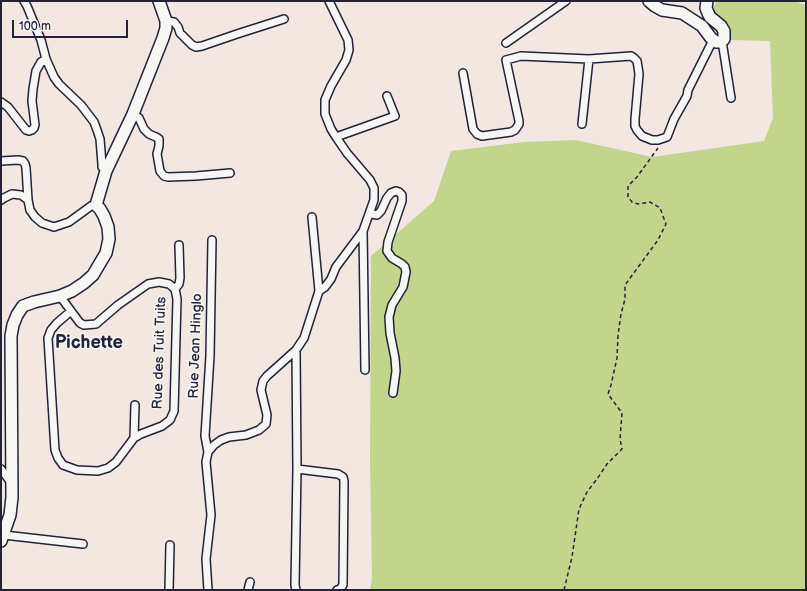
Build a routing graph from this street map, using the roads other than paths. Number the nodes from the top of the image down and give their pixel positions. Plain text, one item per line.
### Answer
1 (24, 1) edge
2 (159, 1) edge
3 (329, 1) edge
4 (566, 1) edge
5 (649, 1) edge
6 (707, 1) edge
7 (284, 18) dead end
8 (166, 20) junction
9 (718, 40) junction
10 (506, 43) dead end
11 (46, 59) junction
12 (589, 59) junction
13 (463, 73) dead end
14 (387, 96) dead end
15 (731, 98) dead end
16 (1, 102) edge
17 (132, 114) junction
18 (582, 124) dead end
19 (336, 137) junction
20 (1, 161) edge
21 (106, 171) junction
22 (230, 173) dead end
23 (1, 200) edge
24 (28, 200) junction
25 (96, 205) junction
26 (370, 212) junction
27 (312, 217) dead end
28 (363, 231) junction
29 (212, 240) dead end
30 (179, 245) dead end
31 (175, 290) junction
32 (319, 291) junction
33 (60, 296) junction
34 (71, 311) junction
35 (296, 350) junction
36 (365, 370) dead end
37 (393, 393) dead end
38 (135, 405) dead end
39 (134, 438) junction
40 (208, 452) junction
41 (1, 469) edge
42 (297, 469) junction
43 (12, 484) junction
44 (2, 538) edge
45 (83, 544) dead end
46 (170, 545) dead end
47 (169, 590) edge
48 (208, 590) edge
49 (297, 590) edge
50 (337, 590) edge

1 - 11 street
2 - 8 street
3 - 19 street
4 - 10 street
5 - 9 street
6 - 9 street
7 - 8 street
8 - 17 street
9 - 12 street
9 - 15 street
11 - 16 street
11 - 21 street
12 - 13 street
12 - 18 street
14 - 19 street
17 - 21 street
17 - 22 street
19 - 26 street
20 - 24 street
21 - 25 street
23 - 24 street
24 - 25 street
25 - 33 street
26 - 28 street
26 - 37 street
27 - 32 street
28 - 32 street
28 - 36 street
29 - 40 street, Rue Jean Hinglo
30 - 31 street
31 - 34 street, Rue des Tuit Tuits
31 - 39 street, Rue des Tuit Tuits
32 - 35 street
33 - 34 street, Rue des Tuit Tuits
33 - 43 street
34 - 39 street, Rue des Tuit Tuits
35 - 40 street
35 - 42 street
38 - 39 street
40 - 48 street, Rue Jean Hinglo
41 - 43 street
42 - 49 street
42 - 50 street
43 - 44 street
44 - 45 street
46 - 47 street

